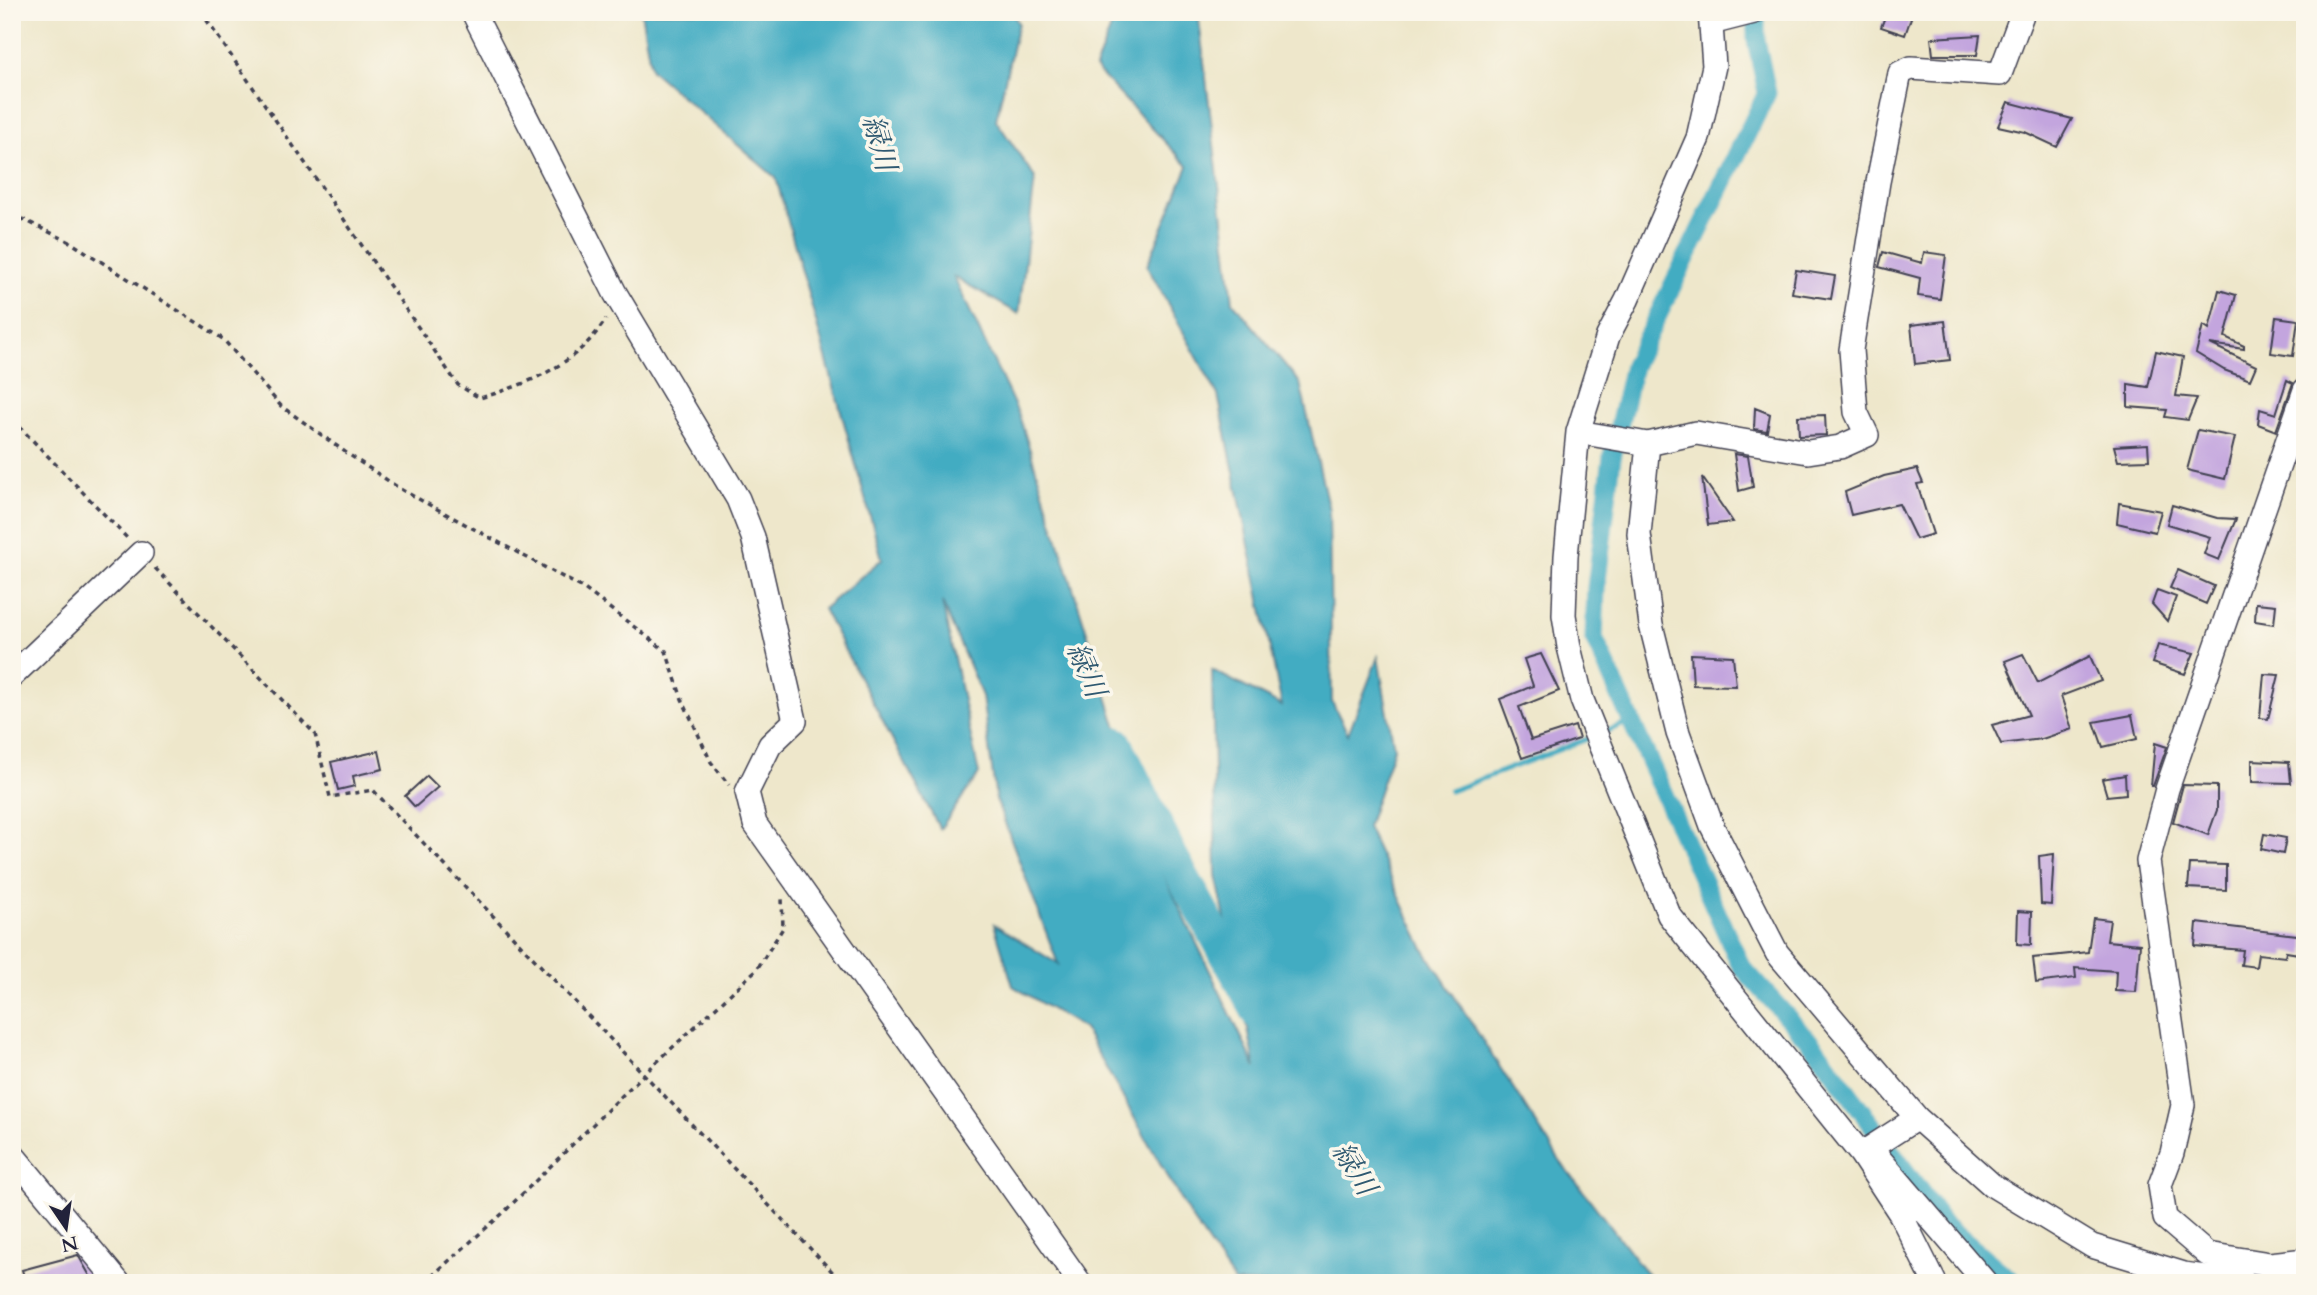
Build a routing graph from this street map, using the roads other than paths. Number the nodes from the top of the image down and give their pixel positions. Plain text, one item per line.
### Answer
1 (474, 12) edge
2 (1754, 12) edge
3 (2023, 12) edge
4 (1711, 18) edge
5 (2305, 390) edge
6 (1578, 432) junction
7 (1648, 444) junction
8 (141, 553) road end
9 (12, 676) edge
10 (1917, 1118) junction
11 (1865, 1150) junction
12 (12, 1154) edge
13 (2305, 1261) edge
14 (2305, 1281) edge
15 (119, 1283) edge
16 (1080, 1283) edge
17 (1935, 1283) edge
18 (1986, 1283) edge
19 (2246, 1283) edge
20 (2280, 1283) edge

1 - 16 street
2 - 4 street
3 - 7 street
4 - 6 street
5 - 13 street
6 - 7 street
6 - 11 street
7 - 10 street
8 - 9 street
10 - 11 street
10 - 19 street
11 - 17 street
11 - 18 street
12 - 15 street
14 - 20 street

